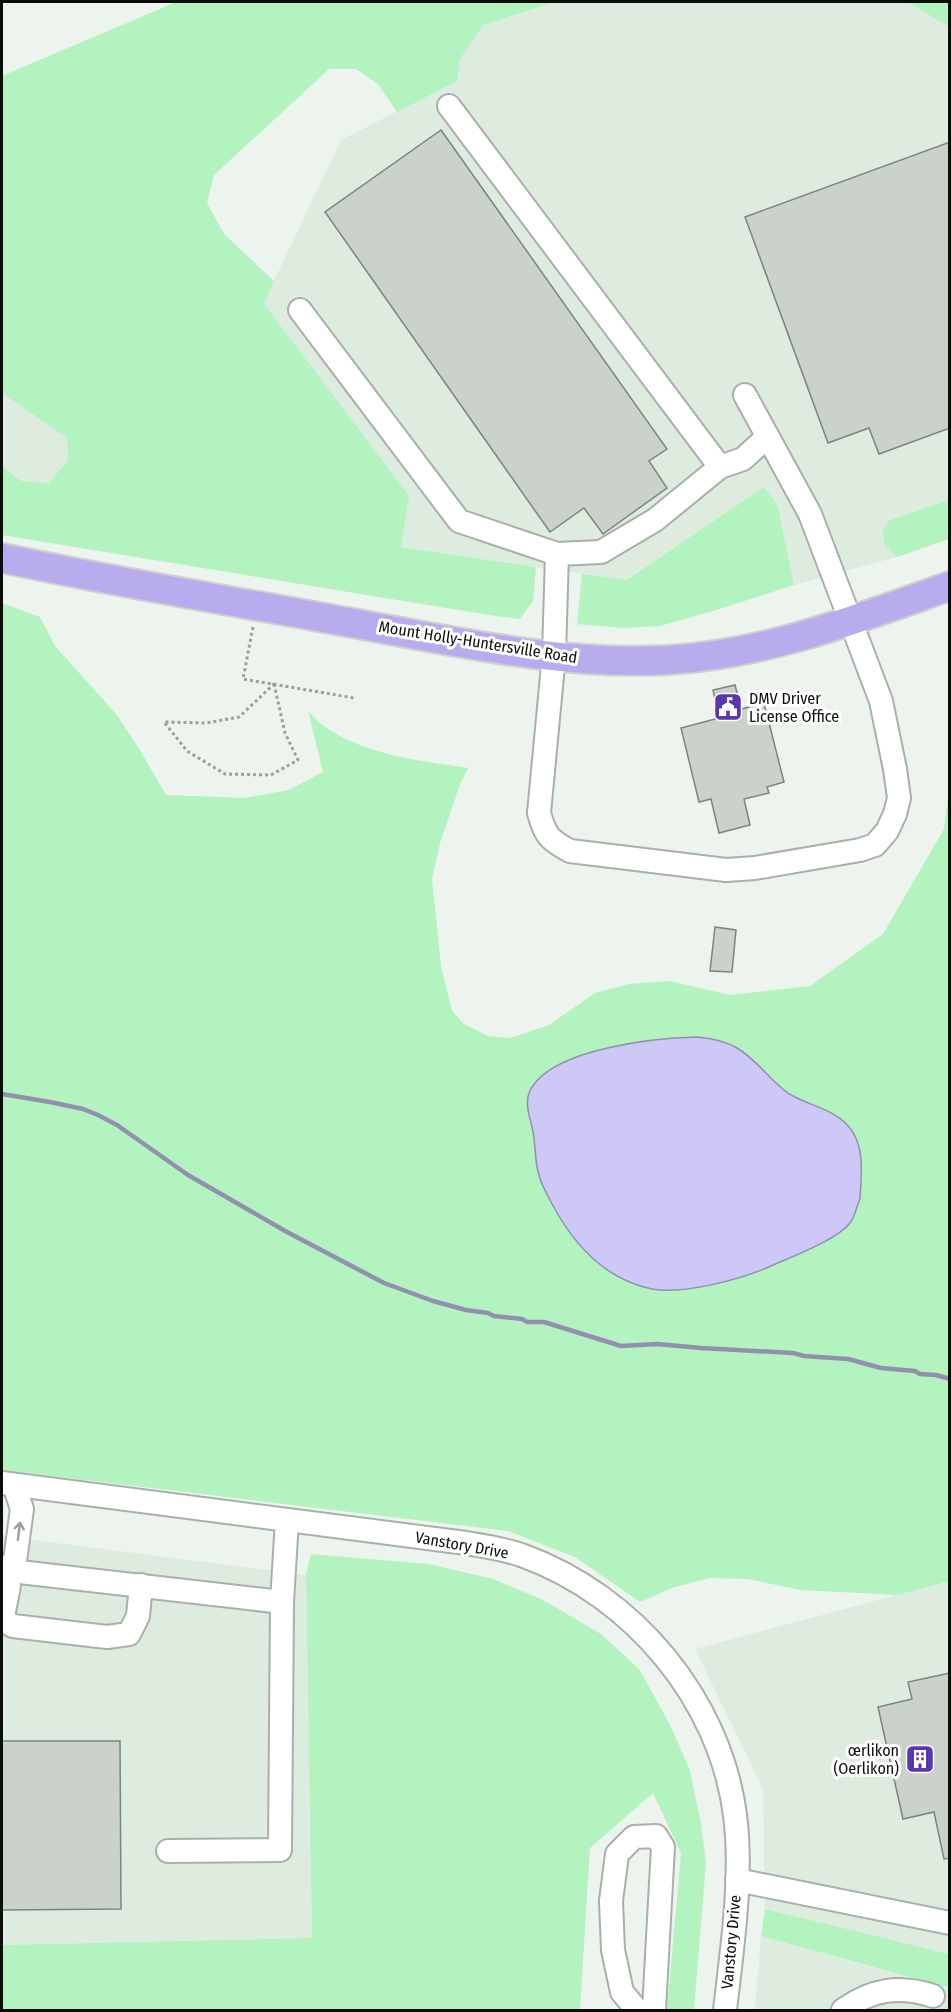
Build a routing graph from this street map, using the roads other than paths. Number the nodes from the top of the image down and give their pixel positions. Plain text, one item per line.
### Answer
1 (449, 106) dead end
2 (300, 310) dead end
3 (745, 395) dead end
4 (767, 437) junction
5 (720, 467) junction
6 (557, 554) junction
7 (2, 558) edge
8 (950, 586) edge
9 (851, 621) junction
10 (554, 655) junction
11 (6, 1491) edge
12 (287, 1520) junction
13 (2, 1570) edge
14 (141, 1585) junction
15 (282, 1602) junction
16 (2, 1621) edge
17 (168, 1851) dead end
18 (737, 1880) junction
19 (950, 1923) edge
20 (933, 1996) dead end
21 (637, 2010) edge
22 (654, 2010) edge
23 (725, 2010) edge
24 (843, 2010) edge

1 - 5 street
2 - 6 street
3 - 4 street
4 - 5 street
4 - 9 street
5 - 6 street
6 - 10 street
7 - 10 main road, Mount Holly-Huntersville Road
8 - 9 main road, Mount Holly-Huntersville Road
9 - 10 main road, Mount Holly-Huntersville Road
9 - 10 street
11 - 12 street, Vanstory Drive
13 -> 11 street
12 - 15 street
12 - 18 street, Vanstory Drive
13 - 14 street
13 - 16 street
14 - 15 street
14 - 16 street
15 - 17 street
18 - 19 street
18 - 23 street, Vanstory Drive
20 - 24 street
21 - 22 street

